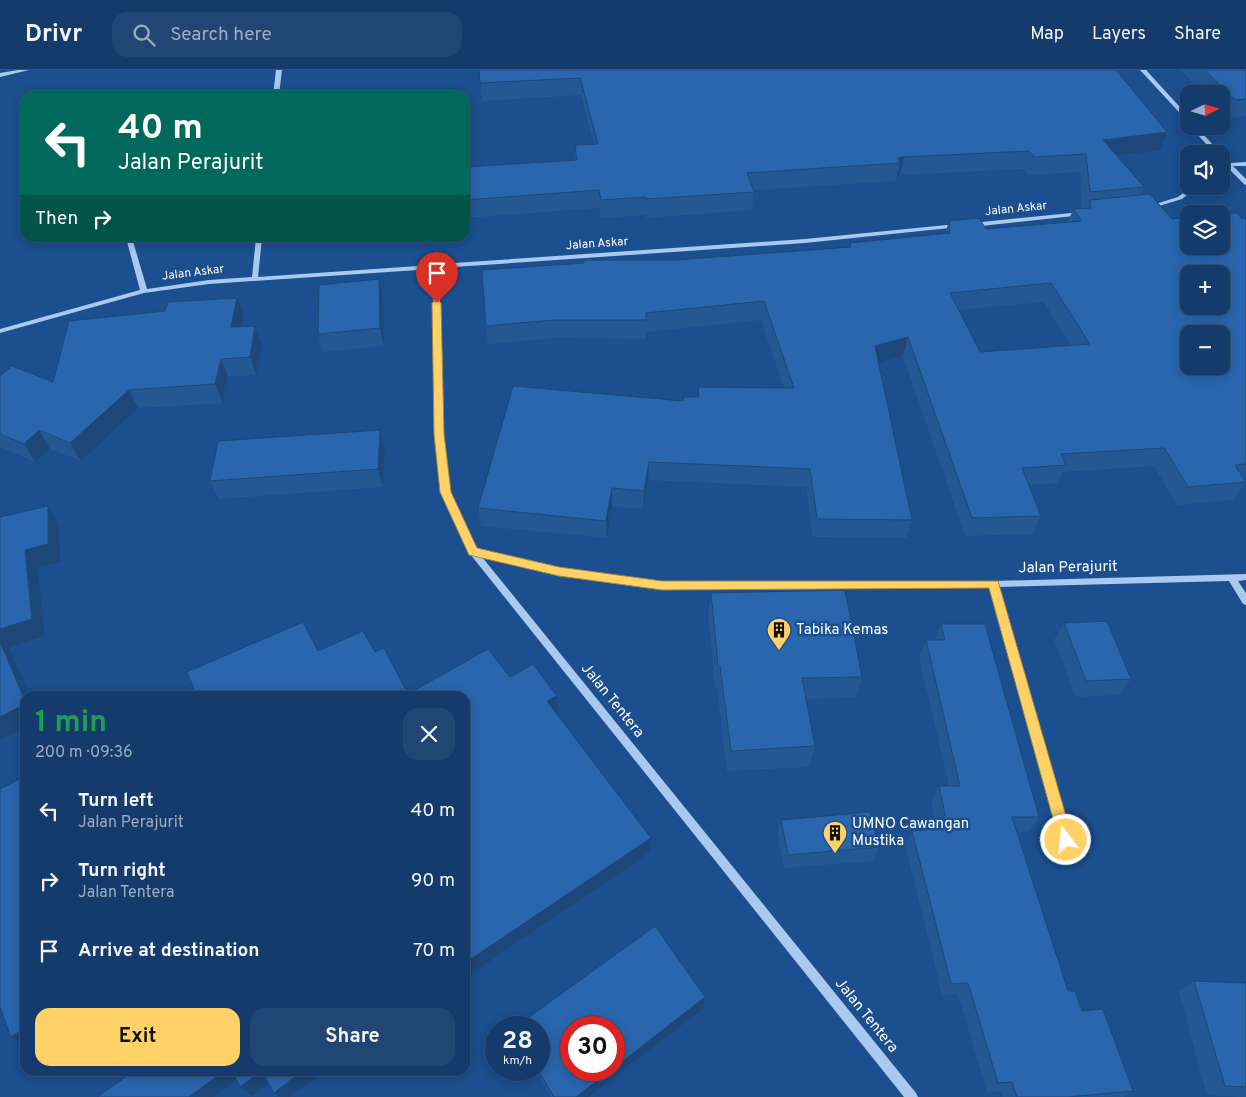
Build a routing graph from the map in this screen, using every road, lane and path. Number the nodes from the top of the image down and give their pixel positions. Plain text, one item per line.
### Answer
1 (26, 70) edge
2 (279, 70) edge
3 (1142, 70) edge
4 (0, 75) edge
5 (277, 90) edge
6 (1180, 111) edge
7 (1201, 135) edge
8 (1210, 145) edge
9 (1246, 164) edge
10 (1230, 165) edge
11 (1230, 167) edge
12 (1246, 182) edge
13 (1184, 195) edge
14 (1144, 208) edge
15 (1086, 213) edge
16 (130, 242) edge
17 (259, 242) edge
18 (436, 265) junction
19 (255, 277) junction
20 (144, 291) junction
21 (0, 331) edge
22 (473, 552) junction
23 (1246, 577) edge
24 (1232, 578) junction
25 (994, 584) junction
26 (1246, 601) edge
27 (1066, 840) dead end
28 (912, 1097) edge

1 - 4 street
2 - 5 street
3 - 6 street
7 - 8 street
9 - 10 street
11 - 12 street
13 - 14 street
15 - 18 street, Jalan Askar
16 - 20 street
17 - 19 street
18 - 19 street, Jalan Askar
18 - 22 street, Jalan Tentera
19 - 20 street, Jalan Askar
20 - 21 street, Jalan Askar
22 - 25 street, Jalan Perajurit
22 - 28 street, Jalan Tentera
23 - 24 street, Jalan Perajurit
24 - 25 street, Jalan Perajurit
24 - 26 street
25 - 27 street

